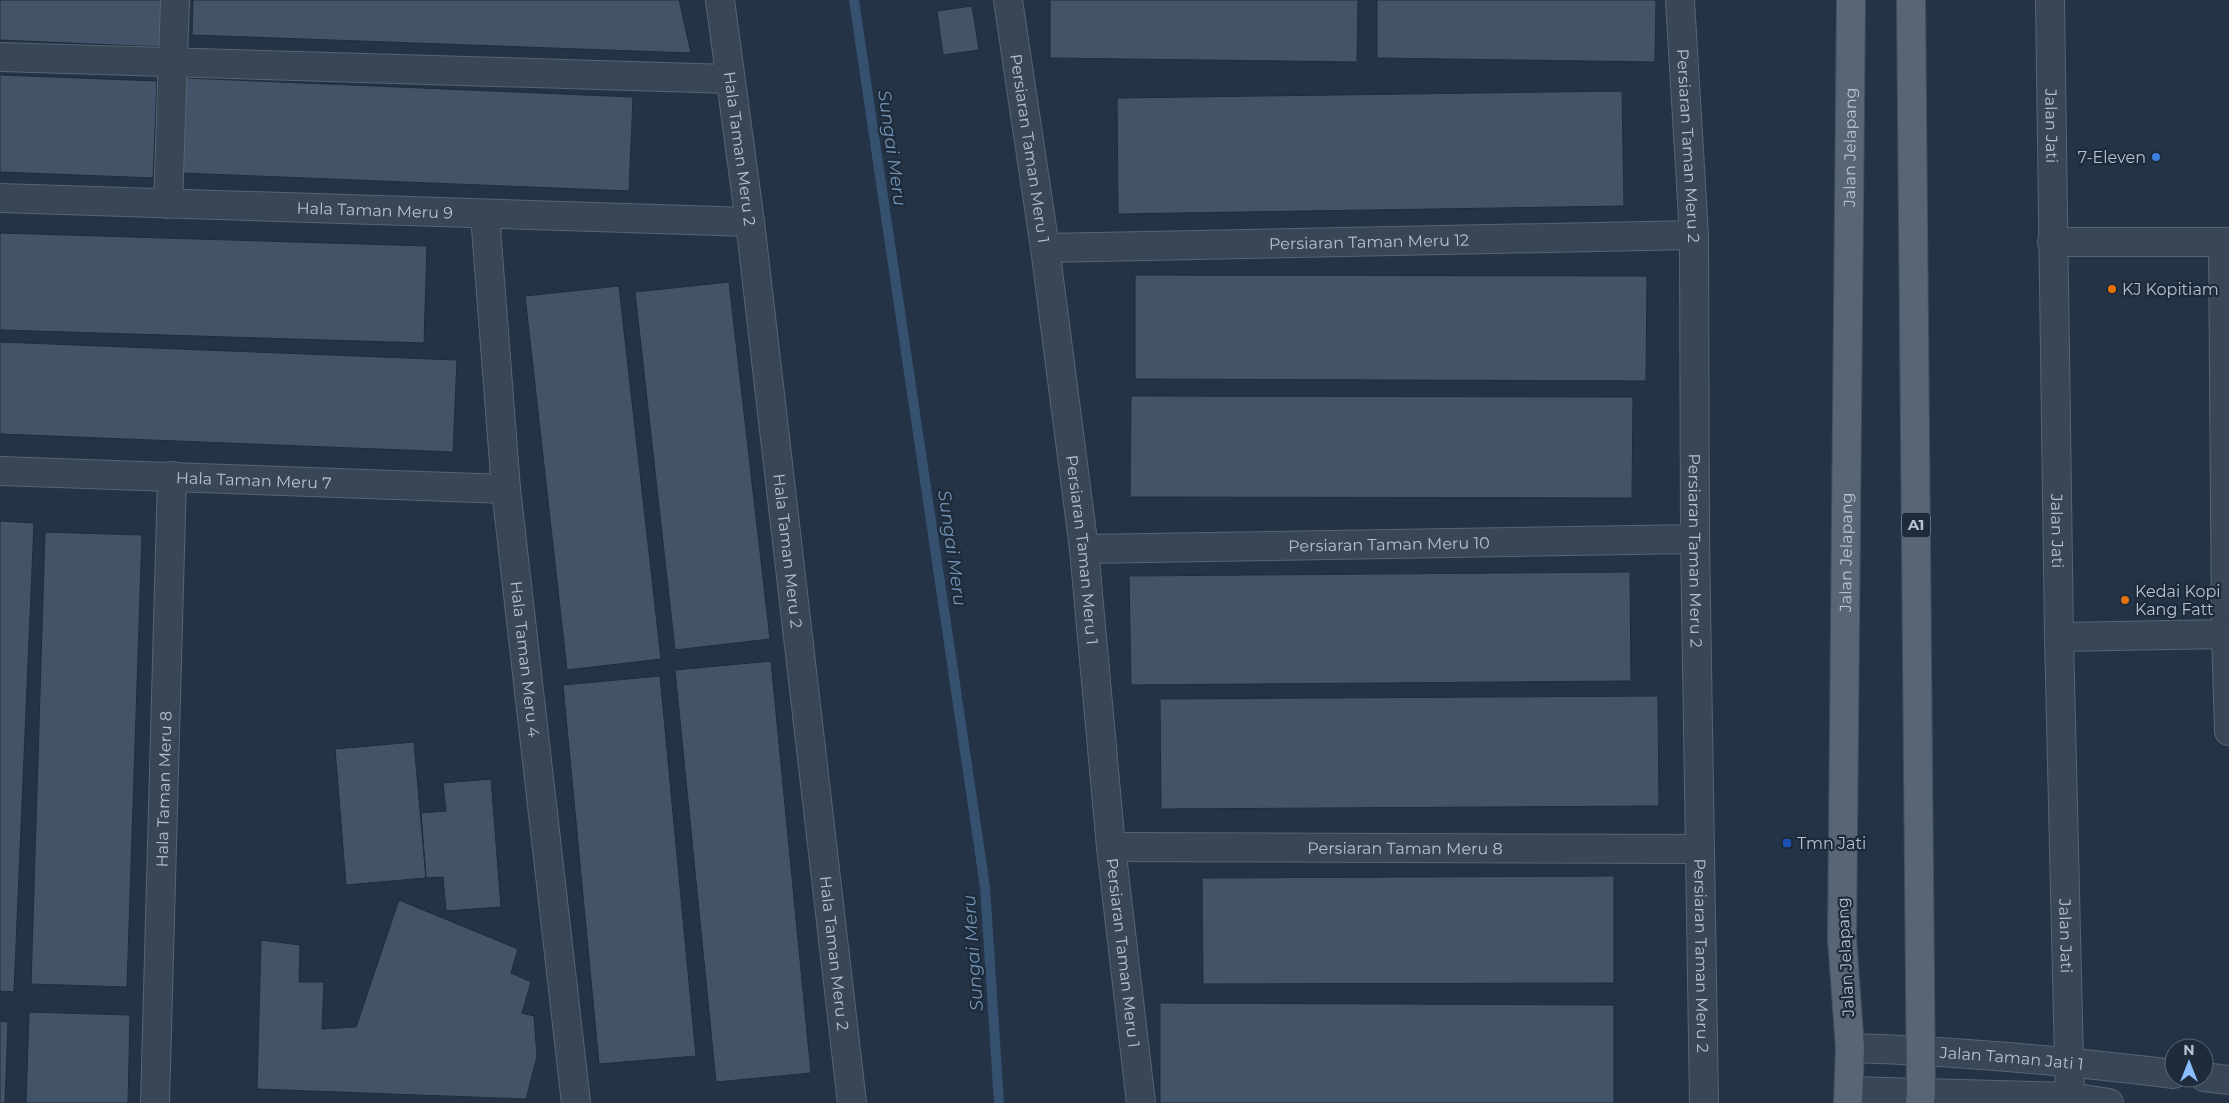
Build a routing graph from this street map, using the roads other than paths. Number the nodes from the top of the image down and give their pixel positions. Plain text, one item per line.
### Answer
1 (175, 0) edge
2 (720, 0) edge
3 (1008, 0) edge
4 (1680, 0) edge
5 (1851, 0) edge
6 (1911, 0) edge
7 (2050, 0) edge
8 (0, 57) edge
9 (172, 63) junction
10 (730, 79) junction
11 (0, 198) edge
12 (168, 204) junction
13 (485, 215) junction
14 (750, 222) junction
15 (1694, 235) junction
16 (2052, 242) junction
17 (2226, 242) edge
18 (1044, 248) junction
19 (0, 471) edge
20 (172, 476) junction
21 (506, 489) junction
22 (1695, 539) junction
23 (1084, 549) junction
24 (2226, 634) junction
25 (2059, 637) junction
26 (2229, 731) edge
27 (1111, 847) junction
28 (1699, 849) junction
29 (1850, 1048) junction
30 (1921, 1050) junction
31 (2069, 1062) junction
32 (2164, 1073) edge
33 (2214, 1078) edge
34 (2229, 1080) edge
35 (1849, 1097) edge
36 (1921, 1098) edge
37 (2070, 1100) edge
38 (155, 1103) edge
39 (576, 1103) edge
40 (852, 1103) edge
41 (1141, 1103) edge
42 (1704, 1103) edge
43 (2109, 1103) edge

1 - 9 street
2 - 10 street, Hala Taman Meru 2
3 - 18 street, Persiaran Taman Meru 1
4 - 15 street, Persiaran Taman Meru 2
5 - 29 main road, Jalan Jelapang
6 - 30 main road, A1
7 - 16 street, Jalan Jati
8 - 9 street
9 - 10 street
9 - 12 street
10 - 14 street, Hala Taman Meru 2
11 - 12 street, Hala Taman Meru 9
12 - 13 street, Hala Taman Meru 9
13 - 14 street, Hala Taman Meru 9
13 - 21 street, Hala Taman Meru 4
14 - 40 street, Hala Taman Meru 2
15 - 18 street, Persiaran Taman Meru 12
15 - 22 street, Persiaran Taman Meru 2
16 - 17 street
16 - 25 street, Jalan Jati
17 - 24 street
18 - 23 street, Persiaran Taman Meru 1
19 - 20 street, Hala Taman Meru 7
20 - 21 street, Hala Taman Meru 7
20 - 38 street, Hala Taman Meru 8
21 - 39 street, Hala Taman Meru 4
22 - 23 street, Persiaran Taman Meru 10
22 - 28 street, Persiaran Taman Meru 2
23 - 27 street, Persiaran Taman Meru 1
24 - 25 street
24 - 26 street
25 - 31 street, Jalan Jati
27 - 28 street, Persiaran Taman Meru 8
27 - 41 street, Persiaran Taman Meru 1
28 - 42 street, Persiaran Taman Meru 2
29 - 30 street, Jalan Taman Jati 1
29 - 35 main road, Jalan Jelapang
30 - 31 street, Jalan Taman Jati 1
30 - 36 main road, A1
31 - 32 street, Jalan Taman Jati 1
31 - 37 street, Jalan Jati
33 - 34 street
35 - 36 street, Jalan Taman Jati 1
36 - 37 street, Jalan Taman Jati 1
37 - 43 street, Jalan Taman Jati 1

